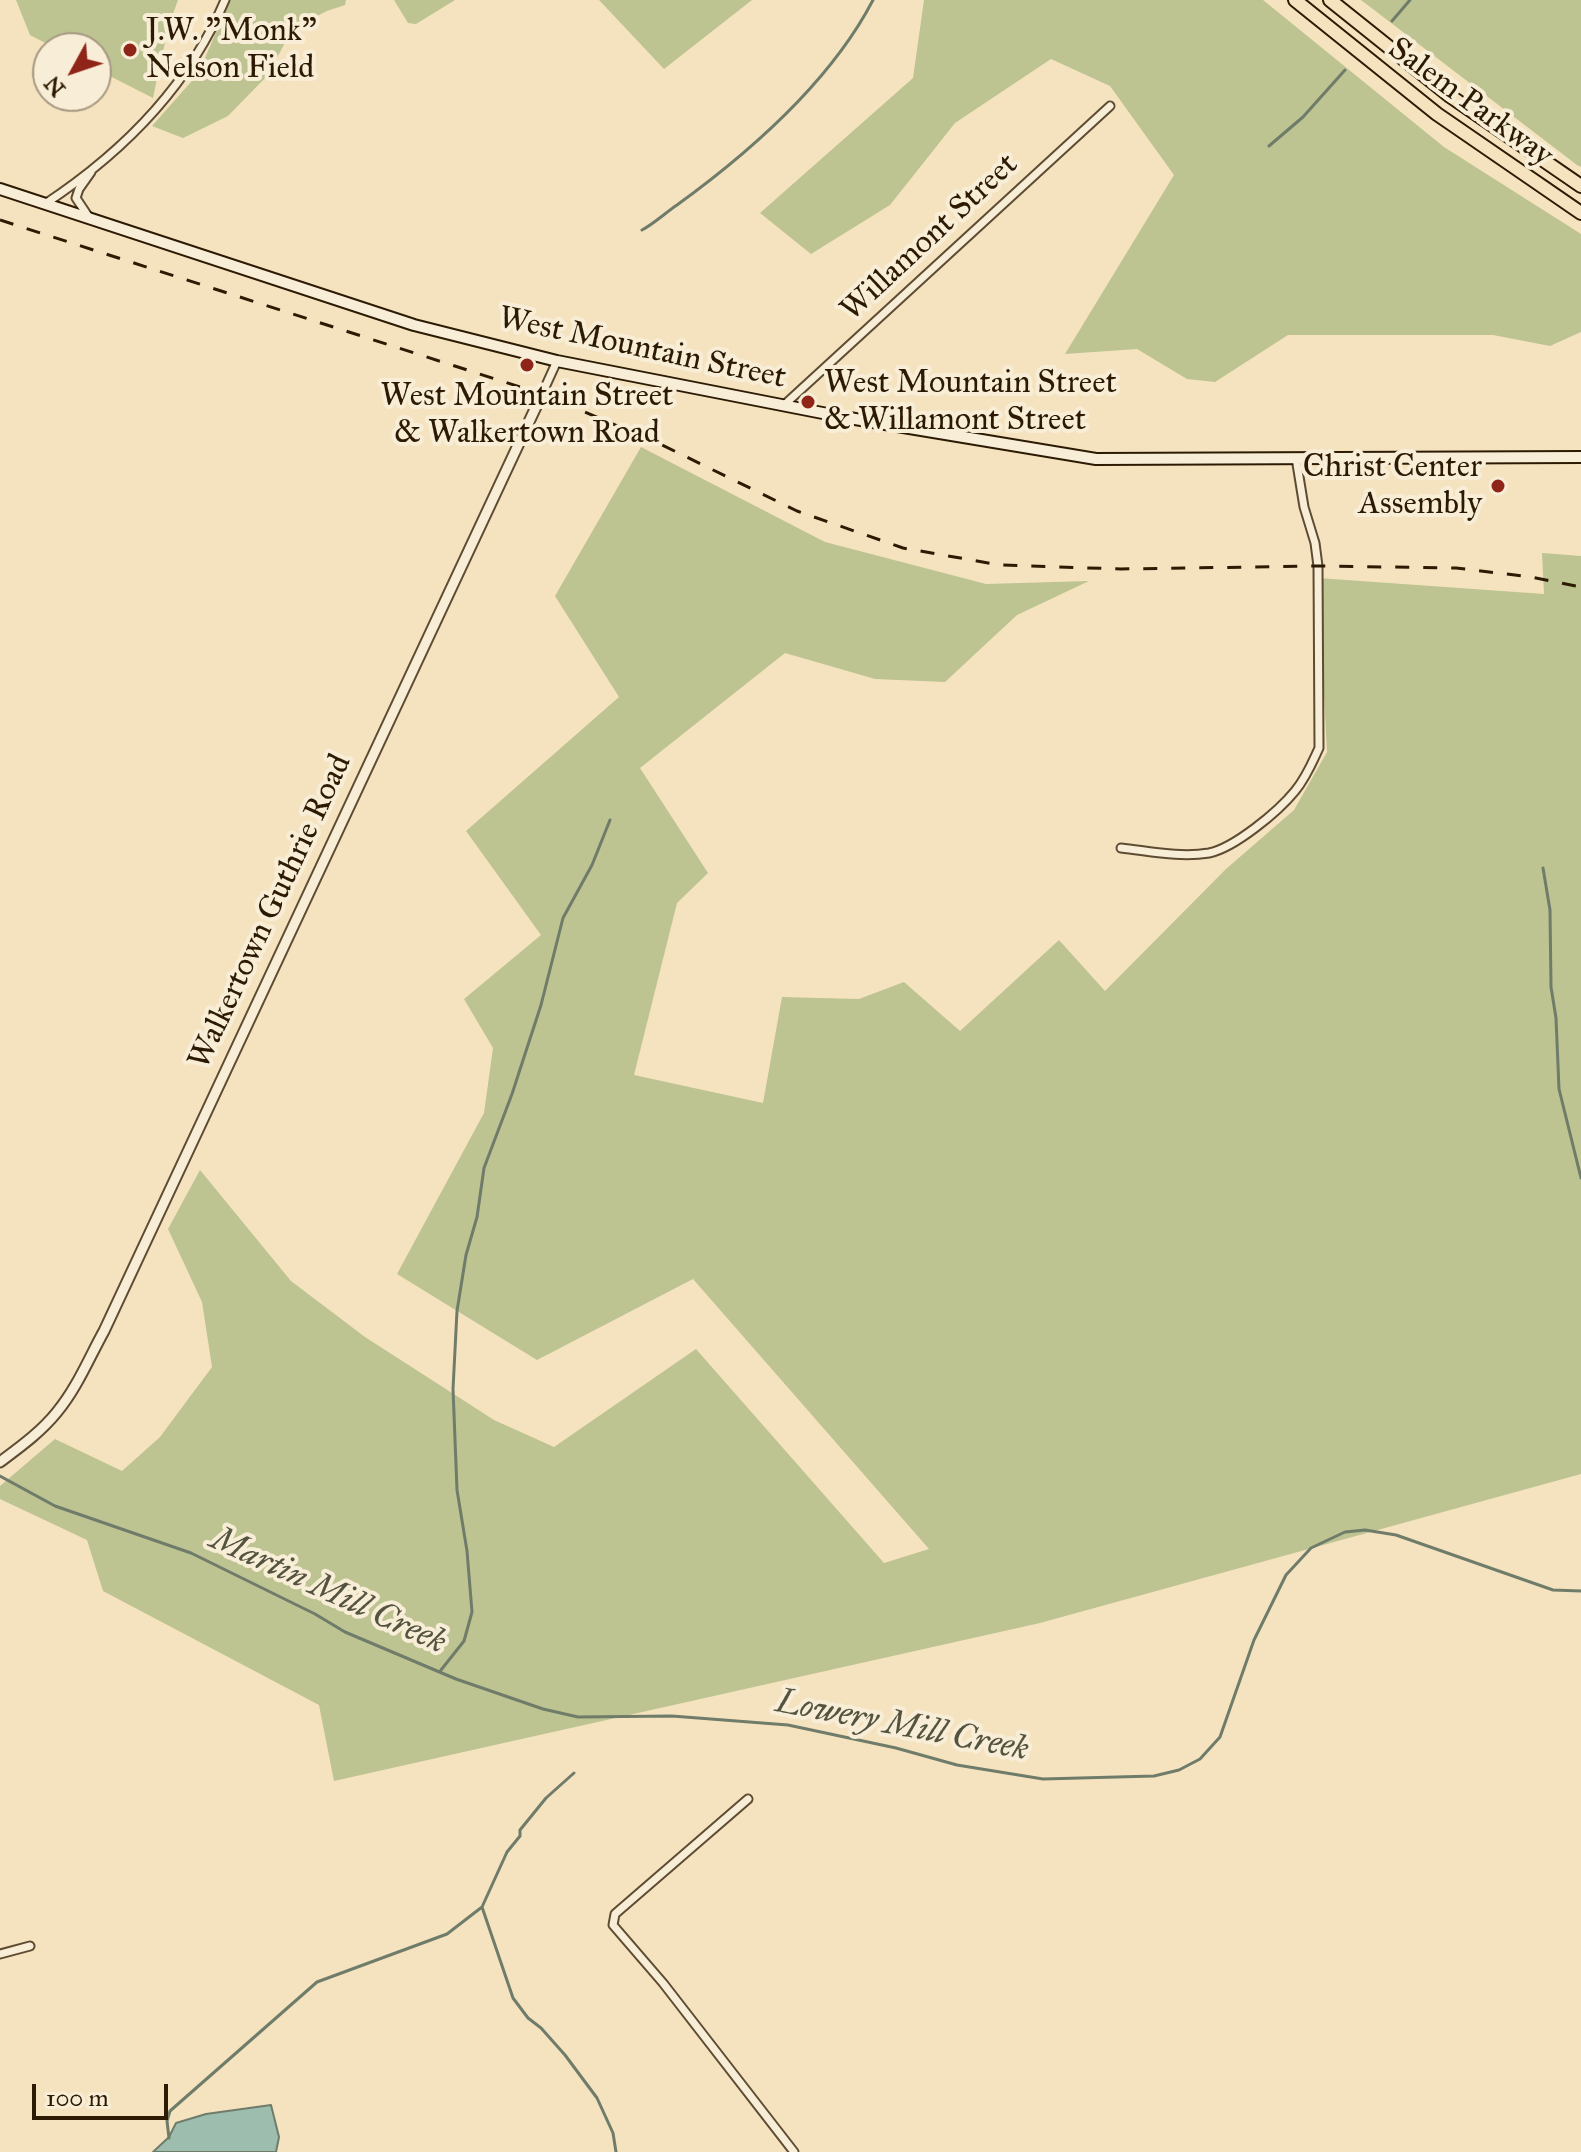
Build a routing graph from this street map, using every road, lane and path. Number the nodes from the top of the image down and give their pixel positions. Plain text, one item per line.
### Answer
1 (225, 0) edge
2 (1295, 0) edge
3 (1330, 0) edge
4 (1110, 106) dead end
5 (95, 167) junction
6 (1581, 186) edge
7 (0, 189) edge
8 (45, 204) junction
9 (1581, 213) edge
10 (91, 219) junction
11 (557, 361) junction
12 (542, 394) joint
13 (783, 406) junction
14 (1581, 457) edge
15 (1296, 458) junction
16 (1121, 848) dead end
17 (0, 1462) edge
18 (748, 1799) dead end
19 (30, 1946) dead end
20 (0, 1954) edge
21 (794, 2152) edge

1 - 5 street
2 - 9 highway, Salem Parkway
3 - 6 highway, Salem Parkway
4 - 13 street, Willamont Street
5 - 8 street
5 - 10 street
7 - 8 main road, West Mountain Street
8 - 10 main road, West Mountain Street
10 - 11 main road, West Mountain Street
11 - 12 street, Walkertown Guthrie Road
11 - 13 main road, West Mountain Street
12 - 17 street, Walkertown Guthrie Road
13 - 15 main road, West Mountain Street
14 - 15 main road, West Mountain Street
15 - 16 street
18 - 21 street
19 - 20 street

